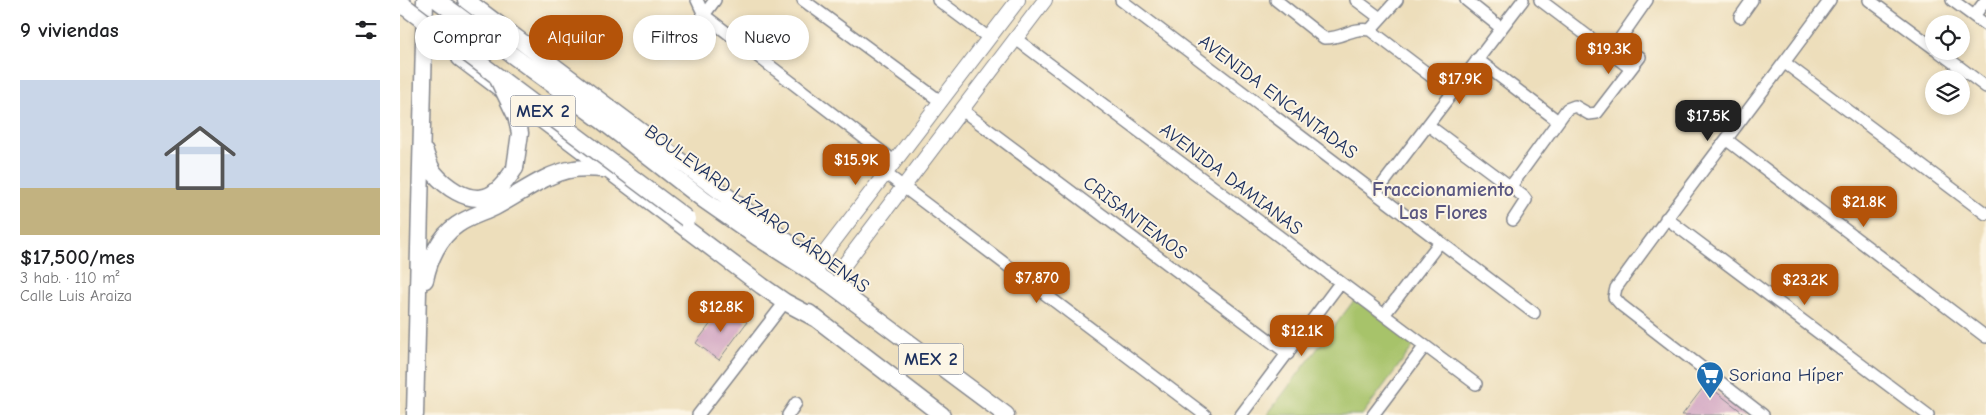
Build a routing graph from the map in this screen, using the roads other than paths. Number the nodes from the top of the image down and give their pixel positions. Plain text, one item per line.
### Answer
1 (424, 0) edge
2 (438, 0) edge
3 (466, 0) edge
4 (697, 0) edge
5 (715, 0) edge
6 (803, 0) edge
7 (938, 0) edge
8 (1018, 0) edge
9 (1045, 0) edge
10 (1121, 0) edge
11 (1276, 0) edge
12 (1356, 0) edge
13 (1398, 0) edge
14 (1466, 0) edge
15 (1522, 0) edge
16 (1540, 0) edge
17 (1647, 0) edge
18 (1752, 0) edge
19 (1830, 0) edge
20 (1869, 0) edge
21 (1952, 0) edge
22 (1986, 0) edge
23 (400, 3) edge
24 (400, 13) edge
25 (424, 15) edge
26 (704, 15) joint
27 (1740, 16) dead end
28 (1974, 16) junction
29 (1380, 18) junction
30 (415, 24) edge
31 (716, 24) edge
32 (1986, 25) edge
33 (1501, 28) junction
34 (1370, 30) junction
35 (989, 38) junction
36 (1016, 39) junction
37 (1925, 41) edge
38 (1610, 52) junction
39 (1640, 57) dead end
40 (1478, 59) junction
41 (423, 60) edge
42 (463, 60) edge
43 (1950, 60) edge
44 (1785, 63) junction
45 (1630, 68) junction
46 (497, 76) junction
47 (1986, 87) edge
48 (1453, 93) junction
49 (940, 101) junction
50 (962, 110) junction
51 (1558, 121) junction
52 (1428, 125) junction
53 (1727, 140) junction
54 (422, 146) junction
55 (894, 161) junction
56 (605, 169) junction
57 (885, 172) junction
58 (904, 186) junction
59 (1511, 186) junction
60 (1376, 193) junction
61 (1986, 214) edge
62 (1666, 218) junction
63 (1512, 220) dead end
64 (1440, 242) junction
65 (817, 263) junction
66 (1340, 283) junction
67 (829, 284) junction
68 (784, 302) junction
69 (856, 303) junction
70 (1534, 313) dead end
71 (1384, 314) junction
72 (817, 319) junction
73 (418, 324) junction
74 (1986, 337) edge
75 (1425, 346) junction
76 (1288, 354) junction
77 (1476, 384) dead end
78 (796, 403) dead end
79 (415, 415) edge
80 (698, 415) edge
81 (788, 415) edge
82 (942, 415) edge
83 (1006, 415) edge
84 (1205, 415) edge
85 (1241, 415) edge
86 (1372, 415) edge
87 (1763, 415) edge
88 (1928, 415) edge

1 - 25 highway
2 - 67 highway, BOULEVARD LÁZARO CÁRDENAS / MEX 2
3 - 65 highway
4 - 26 street
5 - 26 street
6 - 49 street
7 - 35 street
8 - 35 main road
9 - 36 main road
10 - 60 street, AVENIDA ENCANTADAS
11 - 34 street
12 - 29 street
13 - 29 street
14 - 33 street
15 - 33 street
16 - 38 street
17 - 38 street
18 - 27 street
19 - 44 street
20 - 37 street
21 - 28 street
22 - 28 street
23 - 46 highway, MEX 2, bridge
24 - 30 highway
28 - 32 street
29 - 34 street
31 - 55 street
33 - 40 street
34 - 48 street
35 - 49 main road
36 - 50 main road
36 - 66 street, AVENIDA DAMIANAS
38 - 45 street
39 - 45 street
40 - 48 street
40 - 51 street
41 - 54 highway
42 - 56 highway
43 - 47 street
44 - 53 street
44 - 61 street
45 - 51 street
46 - 54 highway, bridge
46 - 72 highway, MEX 2, bridge
48 - 52 street
49 - 55 main road
50 - 58 main road
50 - 76 street, CRISANTEMOS
51 - 59 street
52 - 59 street
52 - 60 street
53 - 62 street
53 - 74 street
54 - 73 highway
55 - 57 main road
56 - 68 highway
56 - 73 highway
57 - 58 street
57 - 65 main road
58 - 69 main road
58 - 84 street
59 - 63 street
60 - 64 street, AVENIDA ENCANTADAS
62 - 87 street
62 - 88 street
64 - 70 street, AVENIDA ENCANTADAS
64 - 71 street
65 - 67 highway
66 - 71 street, AVENIDA DAMIANAS
66 - 76 street
67 - 69 highway, BOULEVARD LÁZARO CÁRDENAS / MEX 2
68 - 72 highway
68 - 80 street
69 - 83 highway, BOULEVARD LÁZARO CÁRDENAS / MEX 2
71 - 75 street, AVENIDA DAMIANAS
72 - 82 highway, MEX 2
73 - 79 highway
75 - 77 street, AVENIDA DAMIANAS
75 - 86 street
76 - 85 street
78 - 81 street

